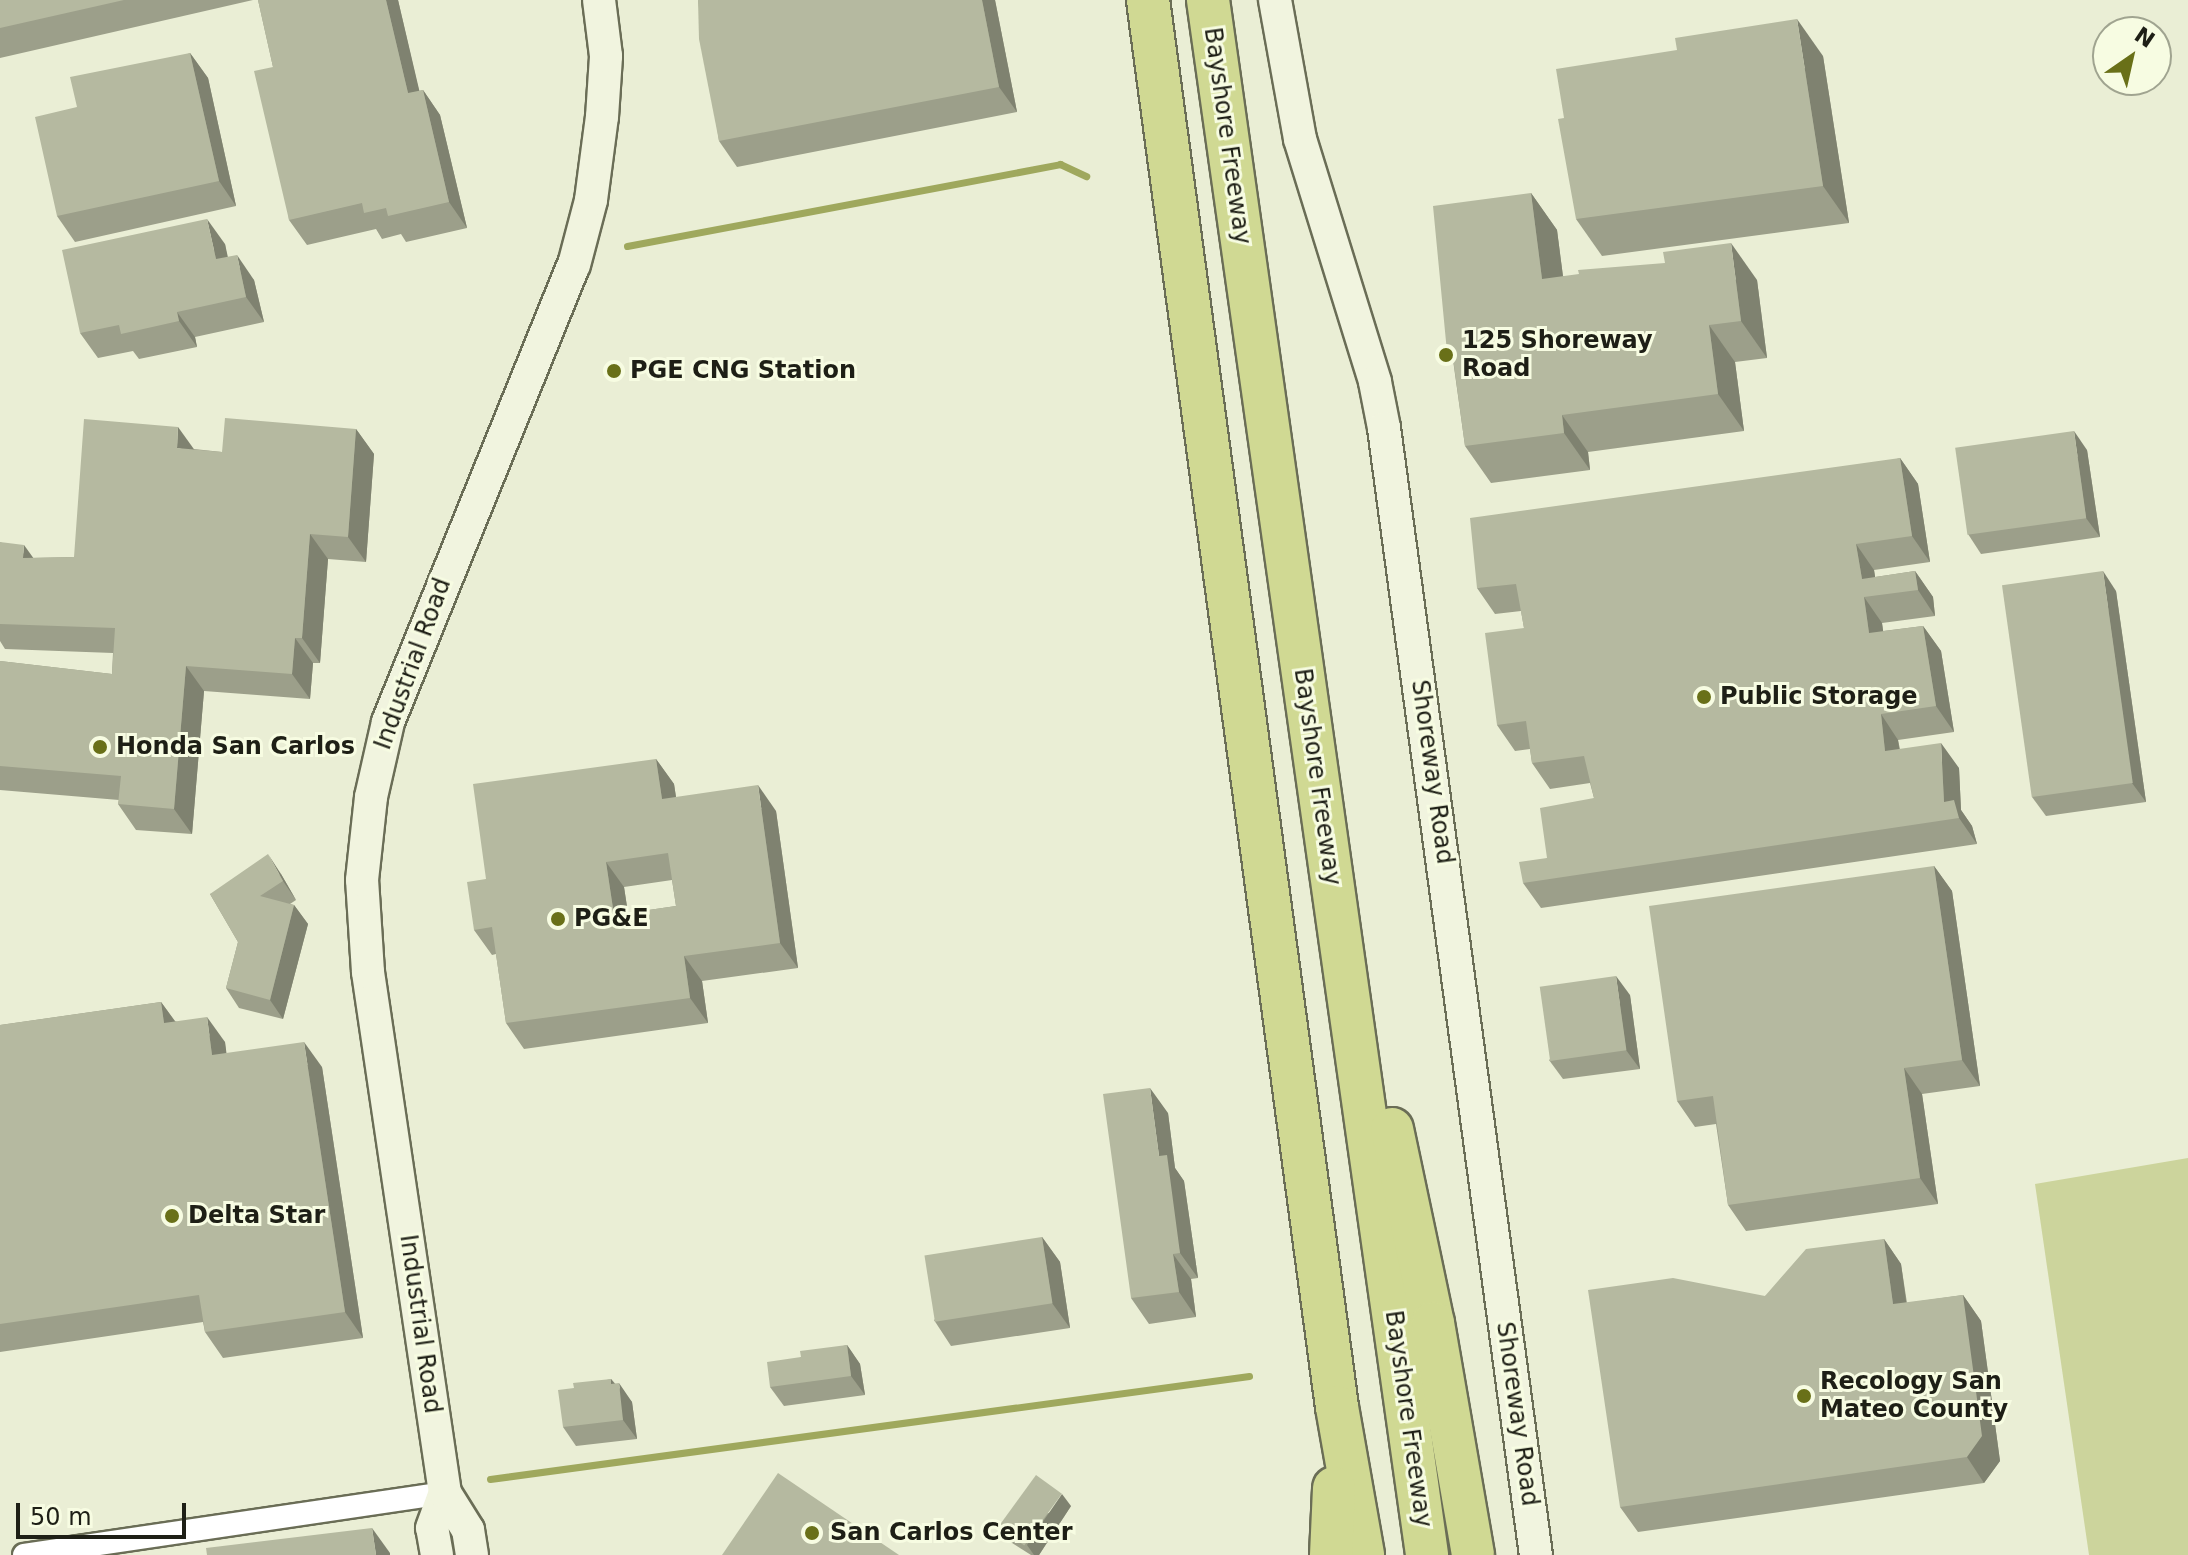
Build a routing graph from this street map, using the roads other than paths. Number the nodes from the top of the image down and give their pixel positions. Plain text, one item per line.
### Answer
1 (599, 0) edge
2 (1145, 0) edge
3 (1208, 0) edge
4 (1275, 0) edge
5 (1322, 811) junction
6 (1337, 1407) junction
7 (445, 1493) junction
8 (24, 1555) edge
9 (437, 1555) edge
10 (472, 1555) edge
11 (1331, 1555) edge
12 (1363, 1555) edge
13 (1427, 1555) edge
14 (1473, 1555) edge
15 (1536, 1555) edge

1 - 7 main road, Industrial Road
2 - 6 highway
3 - 5 highway, Bayshore Freeway
4 - 15 main road, Shoreway Road
5 - 13 highway, Bayshore Freeway
5 - 14 highway
6 - 11 highway
6 - 12 highway
7 - 8 street
7 - 9 main road, Industrial Road
7 - 10 main road, Industrial Road

